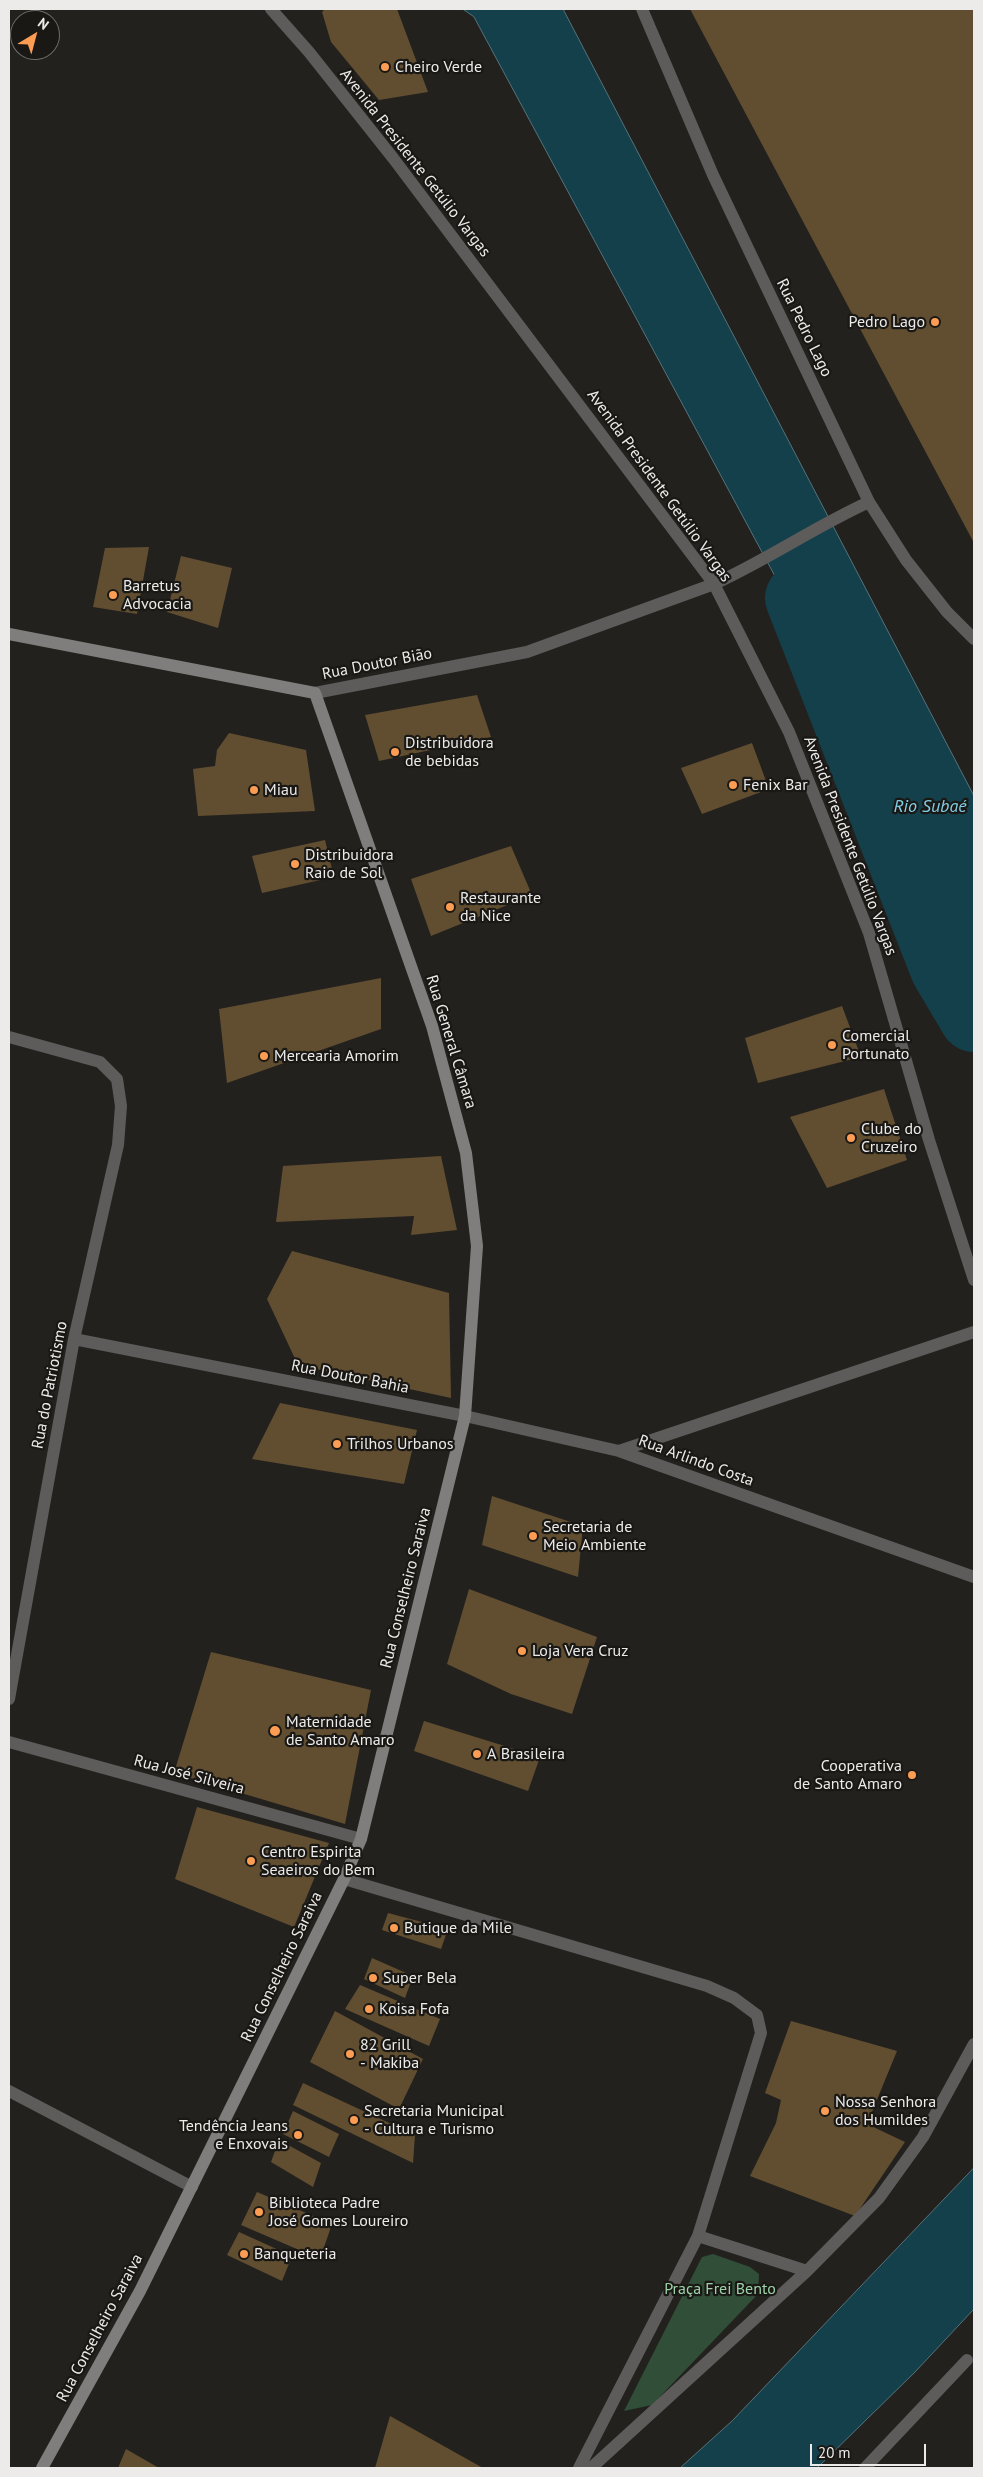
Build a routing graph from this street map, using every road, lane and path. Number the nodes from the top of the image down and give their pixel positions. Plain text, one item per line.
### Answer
1 (270, 9) edge
2 (642, 9) edge
3 (869, 502) junction
4 (714, 584) junction
5 (9, 634) edge
6 (974, 639) edge
7 (315, 693) junction
8 (9, 1037) edge
9 (974, 1280) edge
10 (974, 1332) edge
11 (74, 1339) junction
12 (465, 1416) junction
13 (619, 1451) junction
14 (974, 1577) edge
15 (9, 1699) edge
16 (9, 1742) edge
17 (361, 1839) junction
18 (344, 1879) junction
19 (974, 2044) edge
20 (9, 2091) edge
21 (192, 2187) junction
22 (698, 2236) junction
23 (807, 2271) junction
24 (967, 2360) dead end
25 (42, 2468) edge
26 (579, 2468) edge
27 (591, 2468) edge
28 (865, 2468) edge

1 - 4 street, Avenida Presidente Getúlio Vargas
2 - 3 street, Rua Pedro Lago
3 - 4 street, Rua Doutor Bião
3 - 6 street, Rua Pedro Lago
4 - 7 street, Rua Doutor Bião
4 - 9 street, Avenida Presidente Getúlio Vargas
5 - 7 street, Rua Doutor Bião
7 - 12 street, Rua General Câmara
8 - 11 street, Rua do Patriotismo
10 - 13 street, Rua Arlindo Costa
11 - 12 street, Rua Doutor Bahia
11 - 15 street, Rua do Patriotismo
12 - 13 street, Rua Doutor Bahia
12 - 17 street, Rua Conselheiro Saraiva
13 - 14 street, Rua Arlindo Costa
16 - 17 street, Rua José Silveira
17 - 18 street, Rua Conselheiro Saraiva
18 - 21 street, Rua Conselheiro Saraiva
18 - 22 street
19 - 23 street
20 - 21 street
21 - 25 street, Rua Conselheiro Saraiva
22 - 23 street
22 - 26 street
23 - 27 street
24 - 28 street

